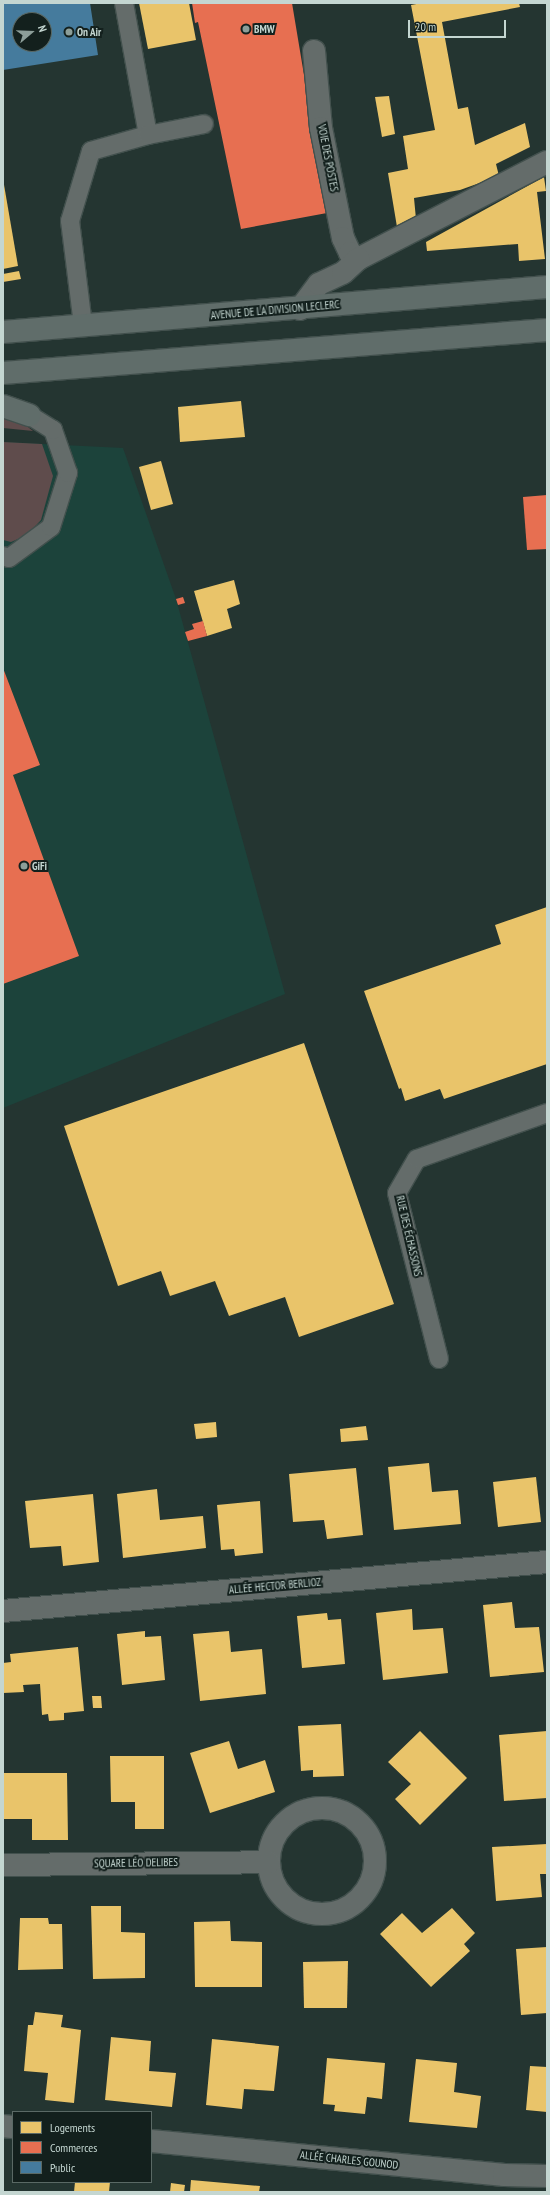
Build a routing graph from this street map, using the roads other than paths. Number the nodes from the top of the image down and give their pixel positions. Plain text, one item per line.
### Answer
1 (124, 3) edge
2 (314, 51) dead end
3 (204, 124) dead end
4 (148, 135) junction
5 (547, 162) edge
6 (358, 259) junction
7 (547, 287) edge
8 (300, 309) junction
9 (83, 325) junction
10 (547, 330) edge
11 (3, 332) edge
12 (3, 374) edge
13 (3, 406) edge
14 (29, 415) joint
15 (3, 556) edge
16 (547, 1113) edge
17 (439, 1359) dead end
18 (547, 1562) edge
19 (3, 1611) edge
20 (269, 1862) junction
21 (3, 1865) edge
22 (152, 2140) edge
23 (547, 2176) edge

1 - 4 lane
2 - 6 street, VOIE DES POSTES
3 - 4 lane
4 - 9 lane
5 - 6 street
6 - 8 street
7 - 8 main road, AVENUE DE LA DIVISION LECLERC
8 - 9 main road, AVENUE DE LA DIVISION LECLERC
9 - 11 main road, AVENUE DE LA DIVISION LECLERC
10 - 12 main road
13 - 14 main road
14 - 15 lane
16 - 17 lane, RUE DES ÉCHASSONS
18 - 19 street, ALLÉE HECTOR BERLIOZ
20 - 20 street
20 - 21 street, SQUARE LÉO DELIBES
22 - 23 street, ALLÉE CHARLES GOUNOD

